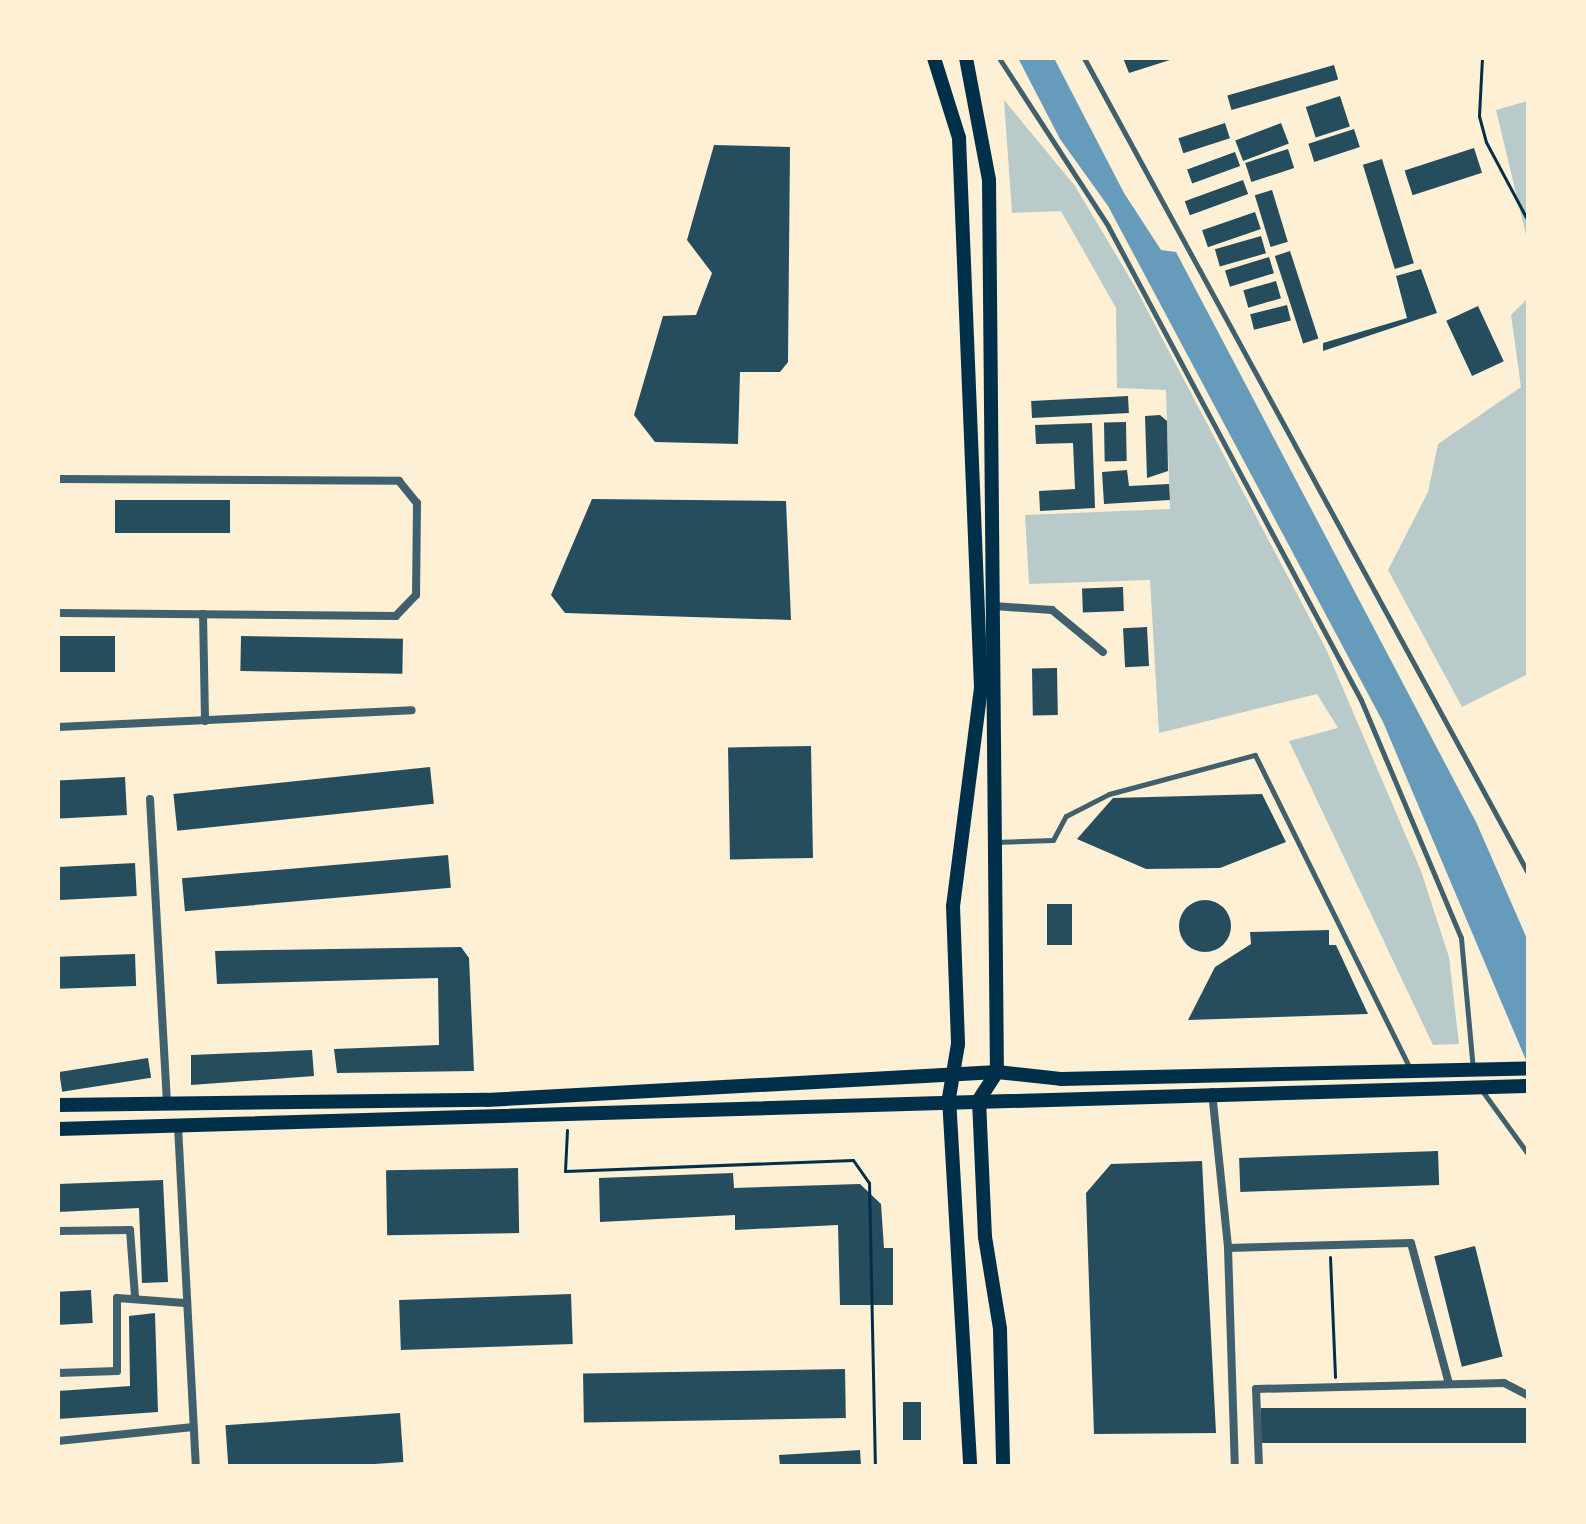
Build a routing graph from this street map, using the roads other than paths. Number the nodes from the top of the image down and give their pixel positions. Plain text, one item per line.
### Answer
1 (934, 58) edge
2 (966, 58) edge
3 (999, 58) edge
4 (1084, 58) edge
5 (58, 479) edge
6 (994, 606) junction
7 (58, 613) edge
8 (203, 614) junction
9 (1103, 652) dead end
10 (412, 710) dead end
11 (205, 721) junction
12 (58, 727) edge
13 (150, 799) dead end
14 (994, 842) junction
15 (1528, 873) edge
16 (1528, 1068) edge
17 (1481, 1069) junction
18 (1413, 1071) junction
19 (997, 1072) junction
20 (951, 1075) junction
21 (1528, 1086) edge
22 (1480, 1087) junction
23 (1212, 1091) junction
24 (949, 1098) junction
25 (979, 1100) junction
26 (167, 1102) junction
27 (58, 1105) edge
28 (178, 1126) junction
29 (58, 1129) edge
30 (1528, 1154) edge
31 (58, 1231) edge
32 (1228, 1248) junction
33 (135, 1296) junction
34 (185, 1303) junction
35 (58, 1373) edge
36 (1449, 1384) junction
37 (1528, 1395) edge
38 (193, 1427) junction
39 (58, 1441) edge
40 (196, 1466) edge
41 (970, 1466) edge
42 (1003, 1466) edge
43 (1235, 1466) edge
44 (1259, 1466) edge

1 - 20 main road
2 - 6 main road
3 - 17 lane
4 - 15 lane
5 - 8 street
6 - 9 street
6 - 14 main road
7 - 8 street
8 - 11 street
10 - 11 street
11 - 12 street
13 - 26 street
14 - 18 lane
14 - 19 main road
16 - 17 main road
17 - 18 main road
18 - 19 main road
19 - 20 main road
19 - 25 main road
20 - 24 main road
20 - 26 main road
21 - 22 main road
22 - 23 main road
22 - 30 lane
23 - 25 main road
23 - 32 street
24 - 25 main road
24 - 28 main road
24 - 41 main road
25 - 42 main road
26 - 27 main road
28 - 29 main road
28 - 34 street
31 - 33 street
32 - 36 street
32 - 43 street
33 - 34 street
33 - 35 street
34 - 38 street
36 - 37 street
36 - 44 street
38 - 39 street
38 - 40 street

